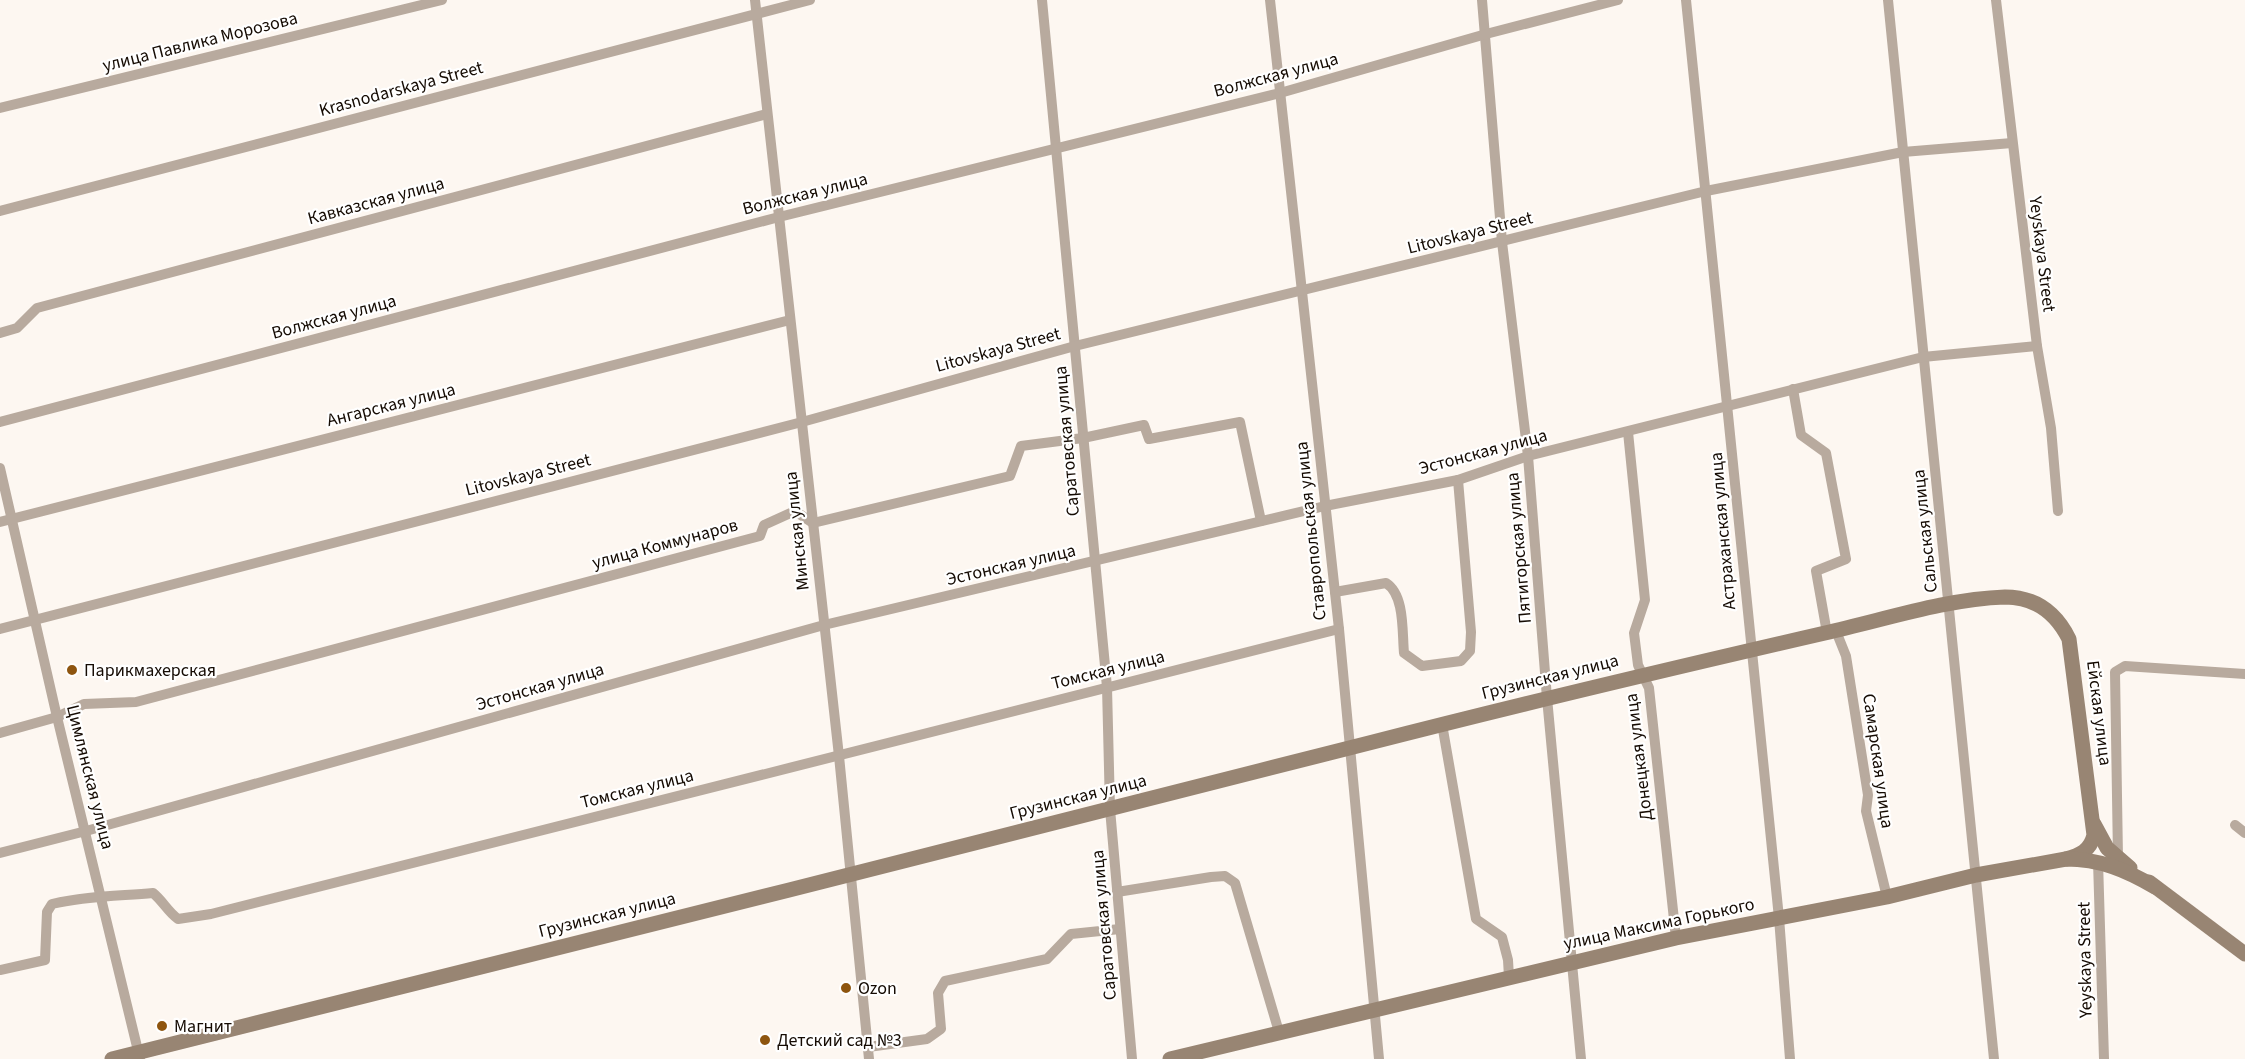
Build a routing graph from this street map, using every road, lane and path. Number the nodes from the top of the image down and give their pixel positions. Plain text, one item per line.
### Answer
1 (442, 0) edge
2 (755, 0) edge
3 (810, 0) edge
4 (1042, 0) edge
5 (1270, 0) edge
6 (1482, 0) edge
7 (1618, 0) edge
8 (1686, 0) edge
9 (1888, 0) edge
10 (1996, 0) edge
11 (757, 14) junction
12 (1486, 34) junction
13 (1280, 93) junction
14 (0, 108) edge
15 (767, 114) junction
16 (2012, 143) junction
17 (1056, 148) junction
18 (1903, 152) junction
19 (1706, 191) junction
20 (0, 211) edge
21 (779, 217) junction
22 (1502, 242) junction
23 (1301, 290) junction
24 (790, 320) junction
25 (0, 333) edge
26 (1075, 346) junction
27 (2037, 346) junction
28 (1923, 357) junction
29 (1793, 389) junction
30 (1728, 407) junction
31 (0, 422) edge
32 (802, 422) junction
33 (1628, 432) junction
34 (1083, 438) junction
35 (1528, 456) junction
36 (0, 468) edge
37 (1458, 480) junction
38 (1325, 506) junction
39 (2058, 511) dead end
40 (12, 519) junction
41 (1261, 521) junction
42 (0, 522) edge
43 (813, 523) junction
44 (1095, 562) junction
45 (1335, 592) junction
46 (1949, 604) junction
47 (2054, 614) joint
48 (36, 620) junction
49 (824, 625) junction
50 (0, 629) edge
51 (1339, 629) junction
52 (1831, 632) junction
53 (1750, 650) junction
54 (2245, 674) edge
55 (1643, 675) junction
56 (1107, 687) junction
57 (1547, 698) junction
58 (57, 717) junction
59 (1442, 724) junction
60 (0, 733) edge
61 (1349, 748) junction
62 (839, 756) junction
63 (1110, 809) junction
64 (2093, 822) junction
65 (2235, 825) dead end
66 (86, 831) junction
67 (2245, 833) edge
68 (0, 853) edge
69 (2118, 858) junction
70 (2066, 859) junction
71 (2098, 861) junction
72 (850, 874) junction
73 (1976, 874) junction
74 (2155, 887) junction
75 (1117, 892) junction
76 (1887, 897) junction
77 (102, 898) junction
78 (1779, 918) junction
79 (1120, 929) junction
80 (1676, 938) junction
81 (2245, 954) edge
82 (1572, 962) junction
83 (0, 970) edge
84 (1509, 977) junction
85 (1374, 1010) junction
86 (1279, 1032) junction
87 (868, 1047) junction
88 (139, 1056) edge
89 (112, 1059) edge
90 (869, 1059) edge
91 (1132, 1059) edge
92 (1170, 1059) edge
93 (1379, 1059) edge
94 (1581, 1059) edge
95 (1790, 1059) edge
96 (1994, 1059) edge
97 (2104, 1059) edge

1 - 14 street, улица Павлика Морозова
2 - 11 street, Минская улица
3 - 11 street, Krasnodarskaya Street
4 - 17 street, Саратовская улица
5 - 13 street, Ставропольская улица
6 - 12 street, Пятигорская улица
7 - 12 street, Волжская улица
8 - 19 street, Астраханская улица
9 - 18 street, Сальская улица
10 - 16 street, Yeyskaya Street
11 - 15 street, Минская улица
11 - 20 street, Krasnodarskaya Street
12 - 13 street, Волжская улица
12 - 22 street, Пятигорская улица
13 - 17 street, Волжская улица
13 - 23 street, Ставропольская улица
15 - 21 street, Минская улица
15 - 25 street, Кавказская улица
16 - 18 street, Litovskaya Street
16 - 27 street, Yeyskaya Street
17 - 21 street, Волжская улица
17 - 26 street, Саратовская улица
18 - 19 street, Litovskaya Street
18 - 28 street, Сальская улица
19 - 22 street, Litovskaya Street
19 - 30 street, Астраханская улица
21 - 24 street, Минская улица
21 - 31 street, Волжская улица
22 - 23 street, Litovskaya Street
22 - 35 street, Пятигорская улица
23 - 26 street, Litovskaya Street
23 - 38 street, Ставропольская улица
24 - 32 street, Минская улица
24 - 40 street, Ангарская улица
26 - 32 street, Litovskaya Street
26 - 34 street, Саратовская улица
27 - 28 street, Эстонская улица
27 - 39 street, Yeyskaya Street
28 - 29 street, Эстонская улица
28 - 46 street, Сальская улица
29 - 30 street, Эстонская улица
29 - 52 street, Самарская улица
30 - 33 street, Эстонская улица
30 - 53 street, Астраханская улица
32 - 43 street, Минская улица
32 - 48 street, Litovskaya Street
33 - 35 street, Эстонская улица
33 - 55 street, Донецкая улица
34 - 41 street
34 - 43 street
34 - 44 street, Саратовская улица
35 - 37 street, Эстонская улица
35 - 57 street, Пятигорская улица
36 - 40 street, Цимлянская улица
37 - 38 street, Эстонская улица
37 - 45 street
38 - 41 street, Эстонская улица
38 - 45 street, Ставропольская улица
40 - 42 street, Ангарская улица
40 - 48 street, Цимлянская улица
41 - 44 street, Эстонская улица
43 - 49 street, Минская улица
43 - 58 street, улица Коммунаров
44 - 49 street, Эстонская улица
44 - 56 street, Саратовская улица
45 - 51 street, Ставропольская улица
46 - 47 main road, Грузинская улица
46 - 52 main road, Грузинская улица
46 - 73 street, Сальская улица
47 - 64 main road, Ейская улица
48 - 50 street, Litovskaya Street
48 - 58 street, Цимлянская улица
49 - 62 street, Минская улица
49 - 66 street, Эстонская улица
51 - 56 street, Томская улица
51 - 61 street, Ставропольская улица
52 - 53 main road, Грузинская улица
52 - 76 street, Самарская улица
53 - 55 main road, Грузинская улица
53 - 78 street, Астраханская улица
54 - 69 street
55 - 57 main road, Грузинская улица
55 - 80 street, Донецкая улица
56 - 62 street, Томская улица
56 - 63 street, Саратовская улица
57 - 59 main road, Грузинская улица
57 - 82 street, Пятигорская улица
58 - 60 street, улица Коммунаров
58 - 66 street, Цимлянская улица
59 - 61 main road, Грузинская улица
59 - 84 street
61 - 63 main road, Грузинская улица
61 - 85 street, Ставропольская улица
62 - 72 street, Минская улица
62 - 77 street, Томская улица
63 - 72 main road, Грузинская улица
63 - 75 street, Саратовская улица
64 - 69 main road
64 - 70 main road
65 - 67 street
66 - 68 street, Эстонская улица
66 - 77 street, Цимлянская улица
69 - 74 main road
70 - 71 main road, улица Максима Горького
70 - 73 main road, улица Максима Горького
71 - 74 main road, улица Максима Горького
71 - 97 street, Yeyskaya Street
72 - 87 street, Минская улица
72 - 88 main road, Грузинская улица
73 - 76 main road, улица Максима Горького
73 - 96 street, Сальская улица
74 - 81 main road
75 - 79 street, Саратовская улица
75 - 86 street
76 - 78 main road, улица Максима Горького
77 - 83 street, Томская улица
77 - 88 street, Цимлянская улица
78 - 80 main road, улица Максима Горького
78 - 95 street, Астраханская улица
79 - 87 street
79 - 91 street, Саратовская улица
80 - 82 main road, улица Максима Горького
82 - 84 main road, улица Максима Горького
82 - 94 street, Пятигорская улица
84 - 85 main road, улица Максима Горького
85 - 86 main road, улица Максима Горького
85 - 93 street, Ставропольская улица
86 - 92 main road, улица Максима Горького
87 - 90 street, Минская улица
88 - 89 main road, Грузинская улица

